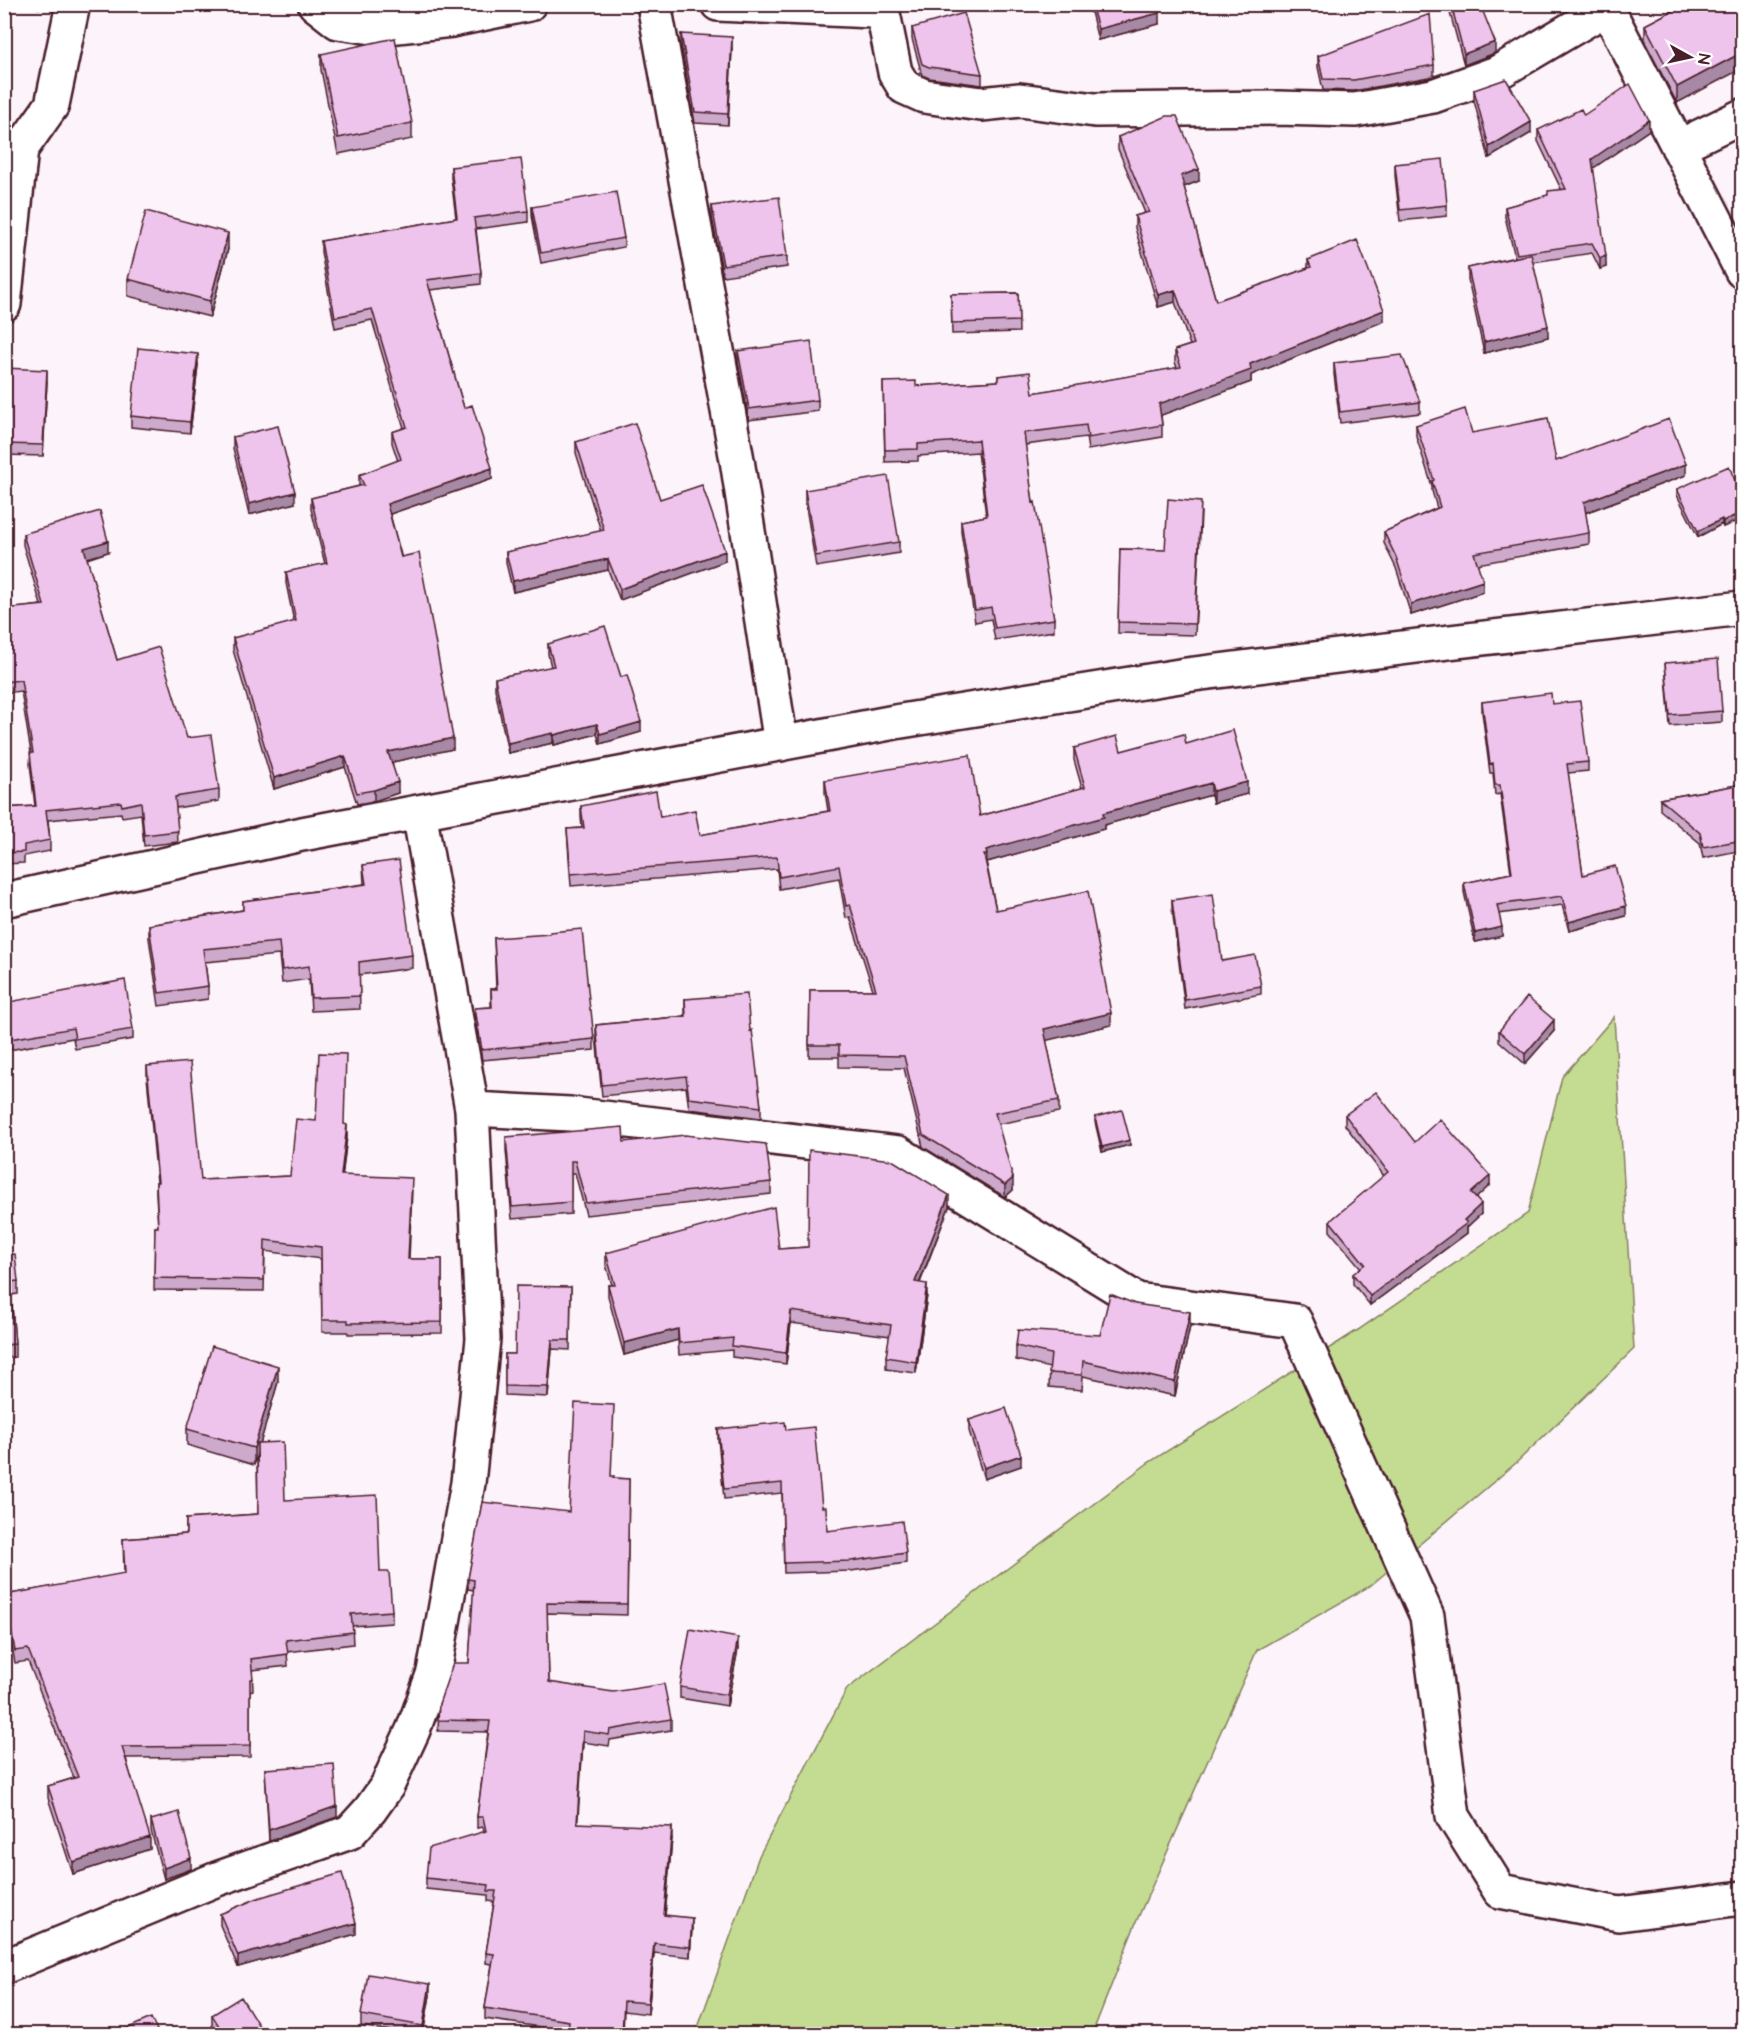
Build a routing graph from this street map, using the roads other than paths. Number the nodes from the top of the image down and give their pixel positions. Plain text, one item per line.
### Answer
1 (74, 4) edge
2 (315, 4) edge
3 (529, 4) edge
4 (654, 4) edge
5 (718, 4) edge
6 (1606, 6) edge
7 (1743, 116) edge
8 (1678, 147) junction
9 (1743, 271) edge
10 (4, 304) edge
11 (1743, 609) edge
12 (782, 744) junction
13 (418, 812) junction
14 (4, 900) edge
15 (472, 1109) junction
16 (1743, 1898) edge
17 (4, 1967) edge

1 - 10 street
2 - 3 street
4 - 12 street
5 - 6 street
6 - 8 street
7 - 8 street
8 - 9 street
11 - 12 street
12 - 13 street
13 - 14 street
13 - 15 street
15 - 16 street
15 - 17 street

